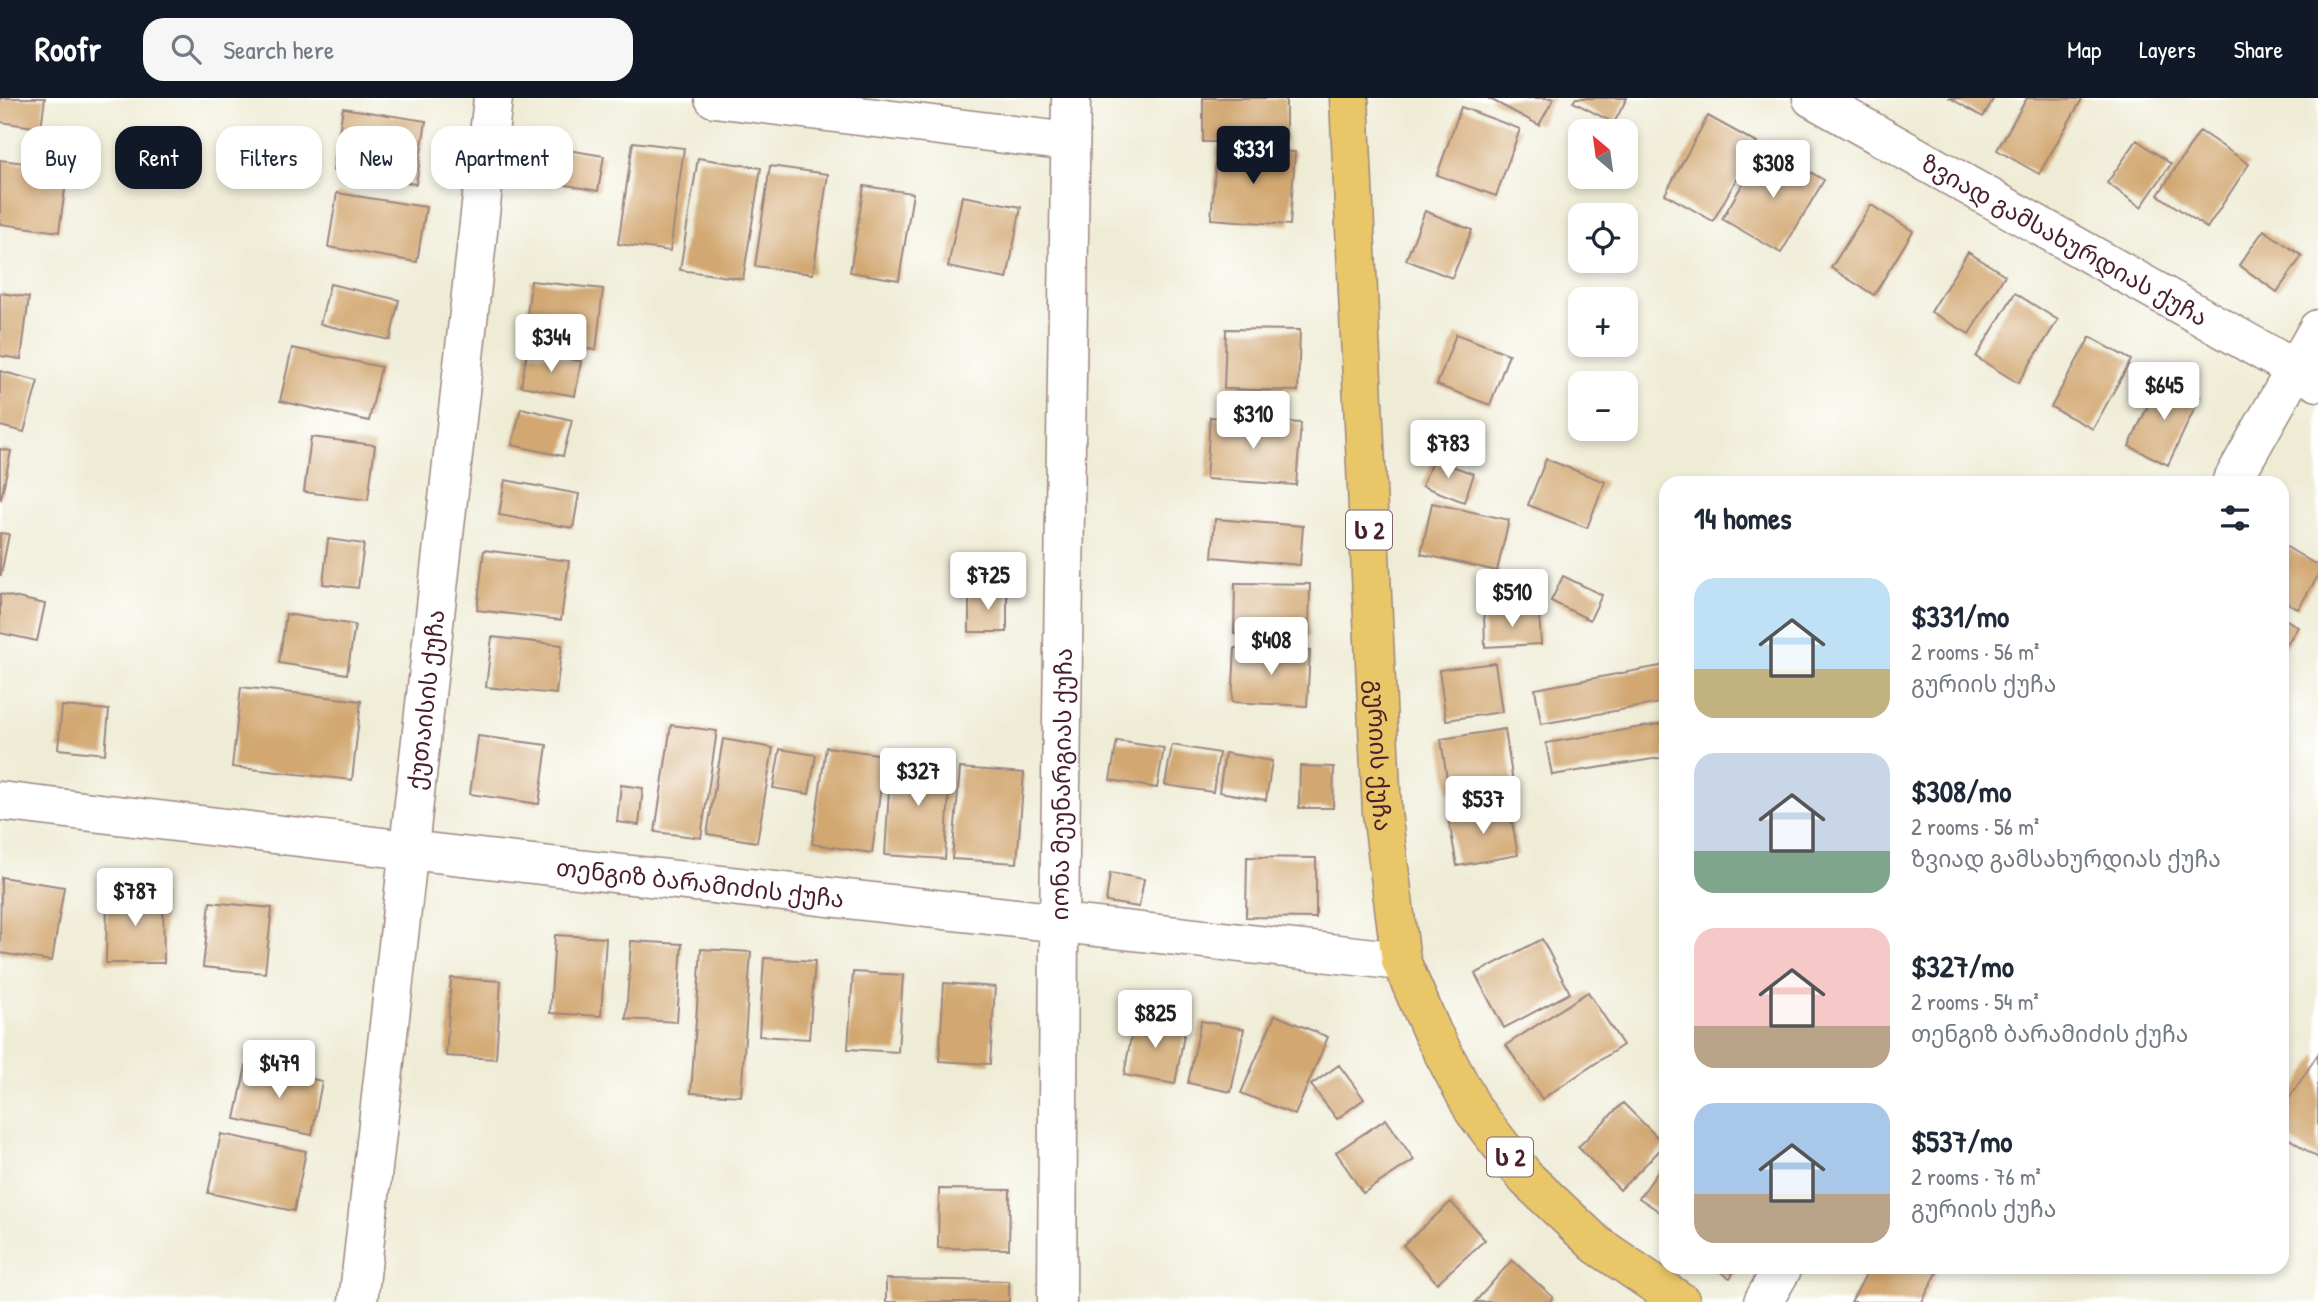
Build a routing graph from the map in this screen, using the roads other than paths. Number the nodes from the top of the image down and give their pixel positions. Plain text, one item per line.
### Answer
1 (492, 98) edge
2 (714, 98) edge
3 (1071, 98) edge
4 (1349, 98) edge
5 (1812, 98) edge
6 (1070, 142) junction
7 (2318, 330) edge
8 (2306, 375) edge
9 (2236, 476) edge
10 (0, 802) edge
11 (408, 850) junction
12 (1059, 923) junction
13 (1401, 961) junction
14 (1779, 1274) edge
15 (358, 1302) edge
16 (1057, 1302) edge
17 (1681, 1302) edge
18 (1763, 1302) edge

1 - 11 street, ქუთაისის ქუჩა
2 - 6 street
3 - 6 street, იონა მეუნარგიას ქუჩა
4 - 13 highway, გურიის ქუჩა / ს 2
5 - 8 street, ზვიად გამსახურდიას ქუჩა
6 - 12 street, იონა მეუნარგიას ქუჩა
7 - 8 street
8 - 9 street
10 - 11 street, თენგიზ ბარამიძის ქუჩა
11 - 12 street, თენგიზ ბარამიძის ქუჩა
11 - 15 street, ქუთაისის ქუჩა
12 - 13 street, თენგიზ ბარამიძის ქუჩა
12 - 16 street, იონა მეუნარგიას ქუჩა
13 - 17 highway, გურიის ქუჩა / ს 2
14 - 18 street

